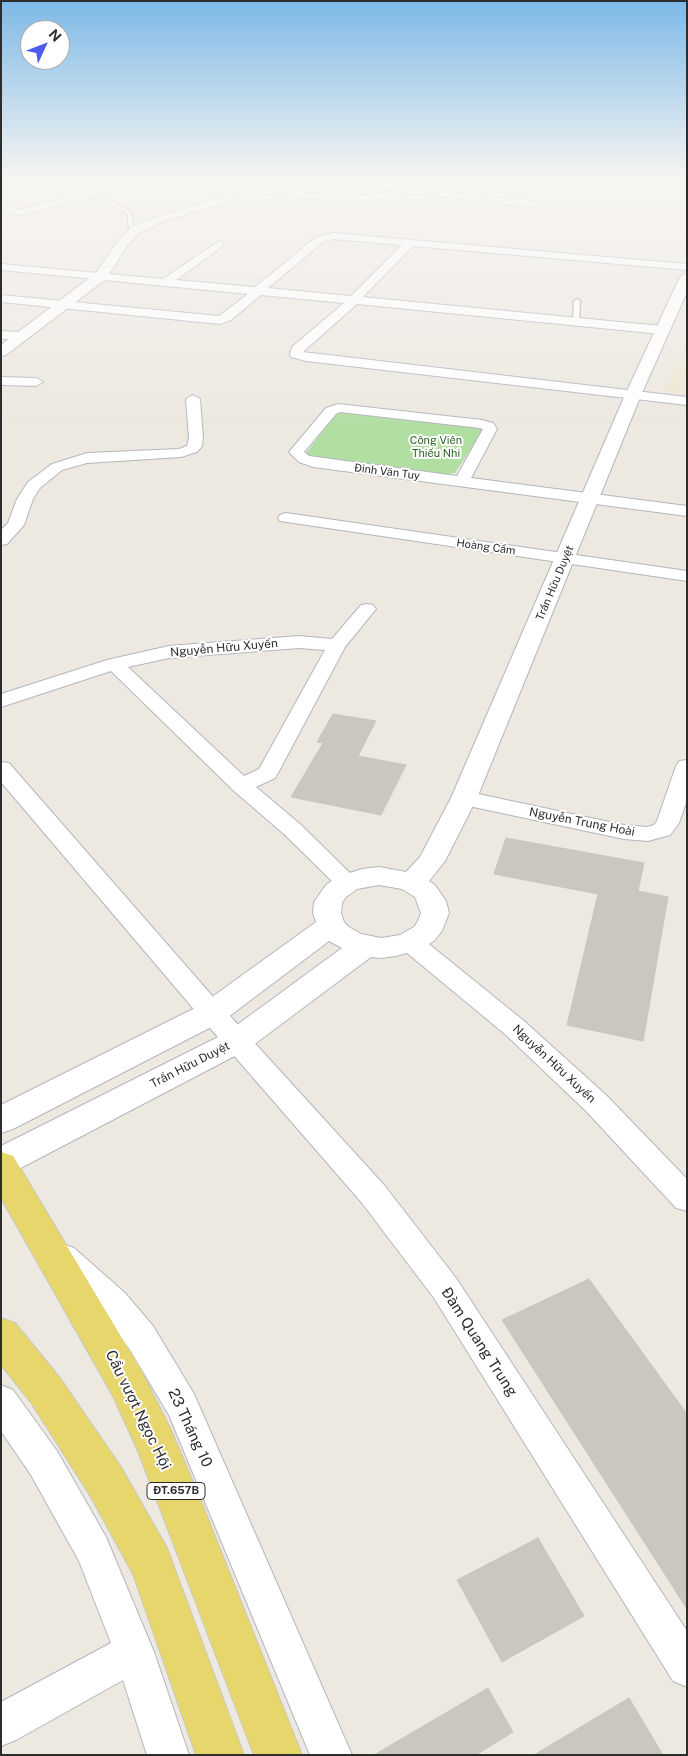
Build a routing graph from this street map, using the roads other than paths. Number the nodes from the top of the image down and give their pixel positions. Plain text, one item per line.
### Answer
1 (111, 261) edge
2 (195, 261) edge
3 (293, 261) edge
4 (392, 261) edge
5 (617, 261) edge
6 (1, 267) edge
7 (687, 267) edge
8 (101, 276) junction
9 (687, 278) edge
10 (166, 282) junction
11 (258, 290) junction
12 (1, 298) edge
13 (354, 300) junction
14 (577, 301) dead end
15 (63, 303) junction
16 (576, 321) junction
17 (661, 330) junction
18 (1, 334) edge
19 (21, 336) junction
20 (1, 352) edge
21 (1, 381) edge
22 (36, 382) dead end
23 (633, 395) junction
24 (194, 399) dead end
25 (687, 401) edge
26 (462, 481) junction
27 (590, 499) junction
28 (687, 511) edge
29 (286, 518) dead end
30 (1, 540) edge
31 (566, 558) junction
32 (687, 576) edge
33 (367, 609) dead end
34 (337, 645) junction
35 (114, 664) junction
36 (1, 701) edge
37 (687, 766) edge
38 (1, 768) edge
39 (242, 786) junction
40 (464, 798) junction
41 (347, 883) junction
42 (412, 883) junction
43 (331, 925) junction
44 (410, 942) junction
45 (365, 946) junction
46 (212, 1013) junction
47 (237, 1041) junction
48 (1, 1120) edge
49 (1, 1164) edge
50 (687, 1199) edge
51 (44, 1242) junction
52 (1, 1335) edge
53 (1, 1401) edge
54 (134, 1652) junction
55 (687, 1667) edge
56 (1, 1725) edge
57 (168, 1755) edge
58 (220, 1755) edge
59 (278, 1755) edge
60 (331, 1755) edge

1 - 8 street
2 - 10 street
3 - 11 street
4 - 13 street
5 - 7 street
6 - 8 street
8 - 10 street
8 - 15 street
9 - 17 street, Trần Hữu Duyệt
10 - 11 street
11 - 13 street
11 - 15 street
12 - 15 street
13 - 16 street
13 - 23 street
14 - 16 lane
15 - 19 street
16 - 17 street
17 - 23 street, Trần Hữu Duyệt
18 - 19 street
19 - 20 street
21 - 22 street
23 - 25 street
23 - 27 street, Trần Hữu Duyệt
24 - 30 street
26 - 26 street, Đinh Văn Tuy
26 - 27 street, Đinh Văn Tuy
27 - 28 street, Đinh Văn Tuy
27 - 31 street, Trần Hữu Duyệt
29 - 31 street, Hoàng Cầm
31 - 32 street, Hoàng Cầm
31 - 40 street, Trần Hữu Duyệt
33 - 34 street
34 - 35 street, Nguyễn Hữu Xuyến
34 - 39 street
35 - 36 street, Nguyễn Hữu Xuyến
35 - 39 street
37 - 40 street, Nguyễn Trung Hoài
38 - 46 street, Đàm Quang Trung
39 - 41 street
40 - 42 street, Trần Hữu Duyệt
41 - 42 street
41 - 43 street
42 - 44 street
43 - 45 street
43 - 46 street
44 - 45 street
44 - 50 street, Nguyễn Hữu Xuyến
45 - 47 street, Trần Hữu Duyệt
46 - 47 street, Đàm Quang Trung
46 - 48 street
47 - 49 street, Trần Hữu Duyệt
47 - 55 street, Đàm Quang Trung
49 - 51 main road, 23 Tháng 10 / ĐT.657B
51 - 59 main road, Cầu vượt Ngọc Hội / ĐT.657B
51 - 60 street, 23 Tháng 10
52 - 58 main road
53 - 54 street
54 - 56 street
54 - 57 street

